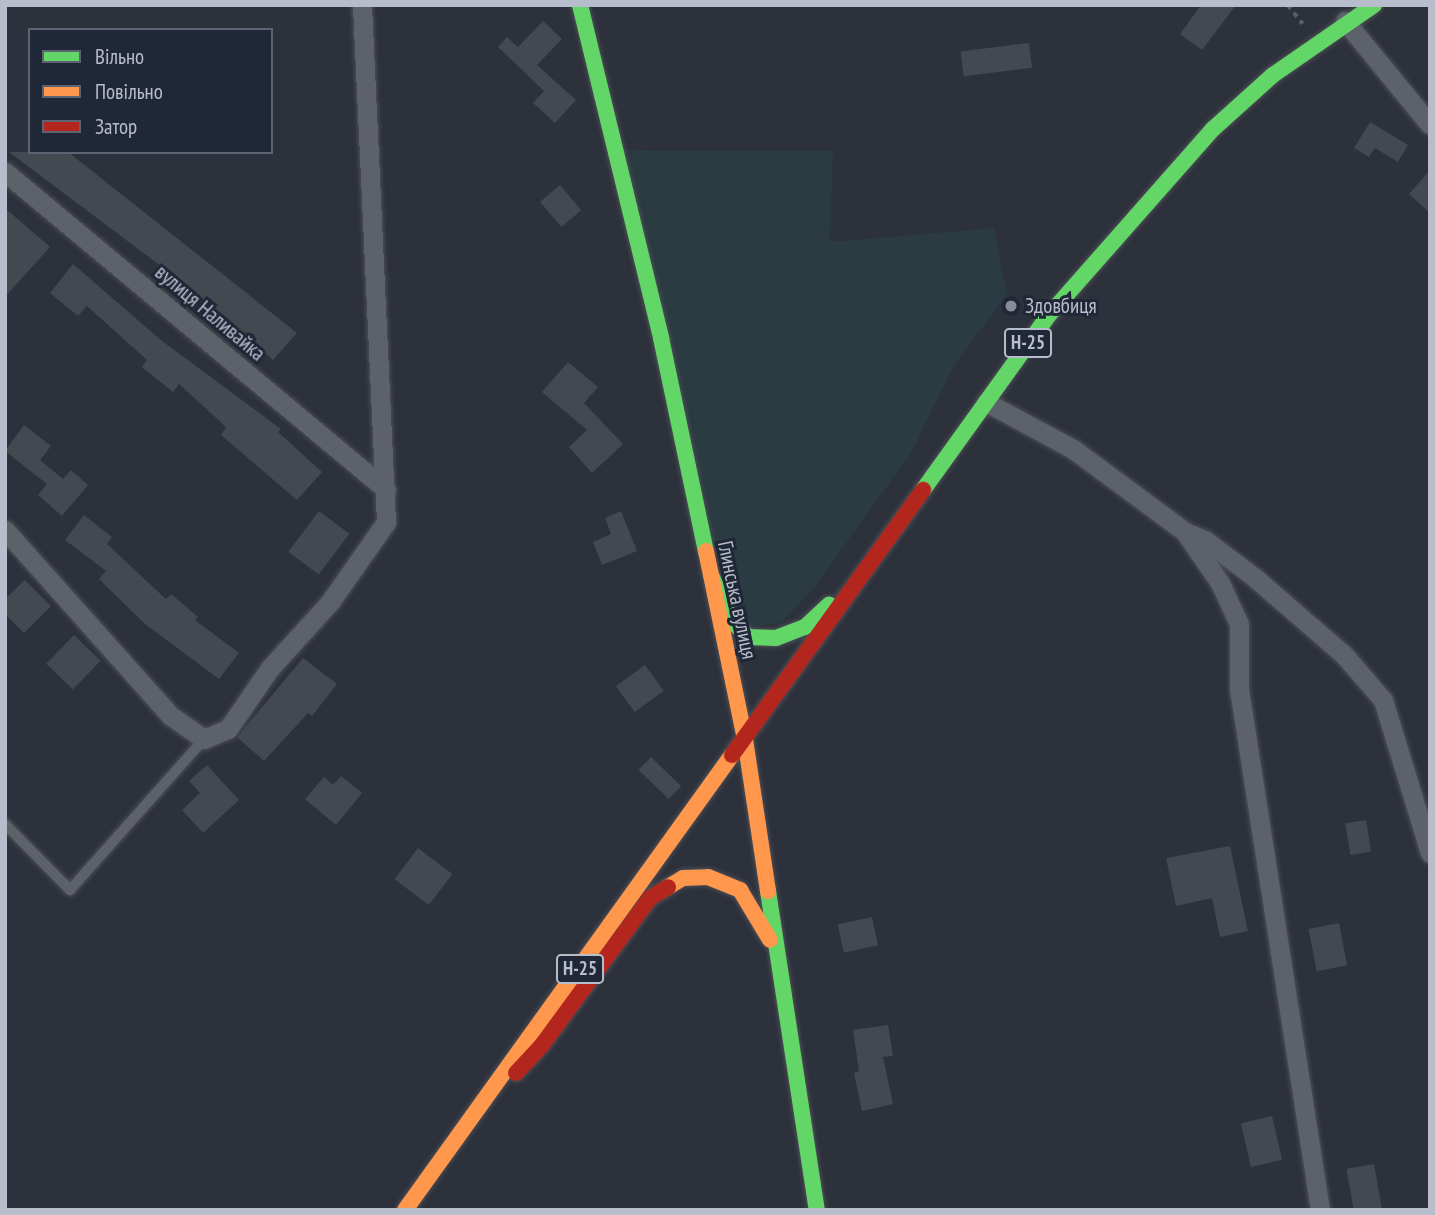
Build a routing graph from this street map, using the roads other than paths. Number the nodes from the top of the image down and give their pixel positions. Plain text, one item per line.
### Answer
1 (362, 5) edge
2 (580, 5) edge
3 (1374, 5) edge
4 (1345, 21) junction
5 (1430, 125) edge
6 (5, 172) edge
7 (986, 402) junction
8 (386, 489) junction
9 (5, 530) edge
10 (1185, 532) junction
11 (891, 535) junction
12 (711, 575) junction
13 (204, 739) junction
14 (745, 739) junction
15 (5, 824) edge
16 (1430, 853) edge
17 (779, 957) junction
18 (476, 1115) junction
19 (405, 1210) edge
20 (817, 1210) edge
21 (1320, 1210) edge

1 - 8 street
2 - 12 main road, Глинська вулиця
3 - 4 main road, Н-25
4 - 5 street
4 - 7 main road, Н-25
6 - 8 street, вулиця Наливайка
7 - 10 street
7 - 11 main road, Н-25
8 - 13 street
9 - 13 street
10 - 16 street
10 - 21 street
11 - 12 main road
11 - 14 main road, Н-25
12 - 14 main road, Глинська вулиця
13 - 15 lane
14 - 17 main road, Глинська вулиця
14 - 18 main road, Н-25
17 - 18 main road
17 - 20 main road, Глинська вулиця
18 - 19 main road, Н-25

